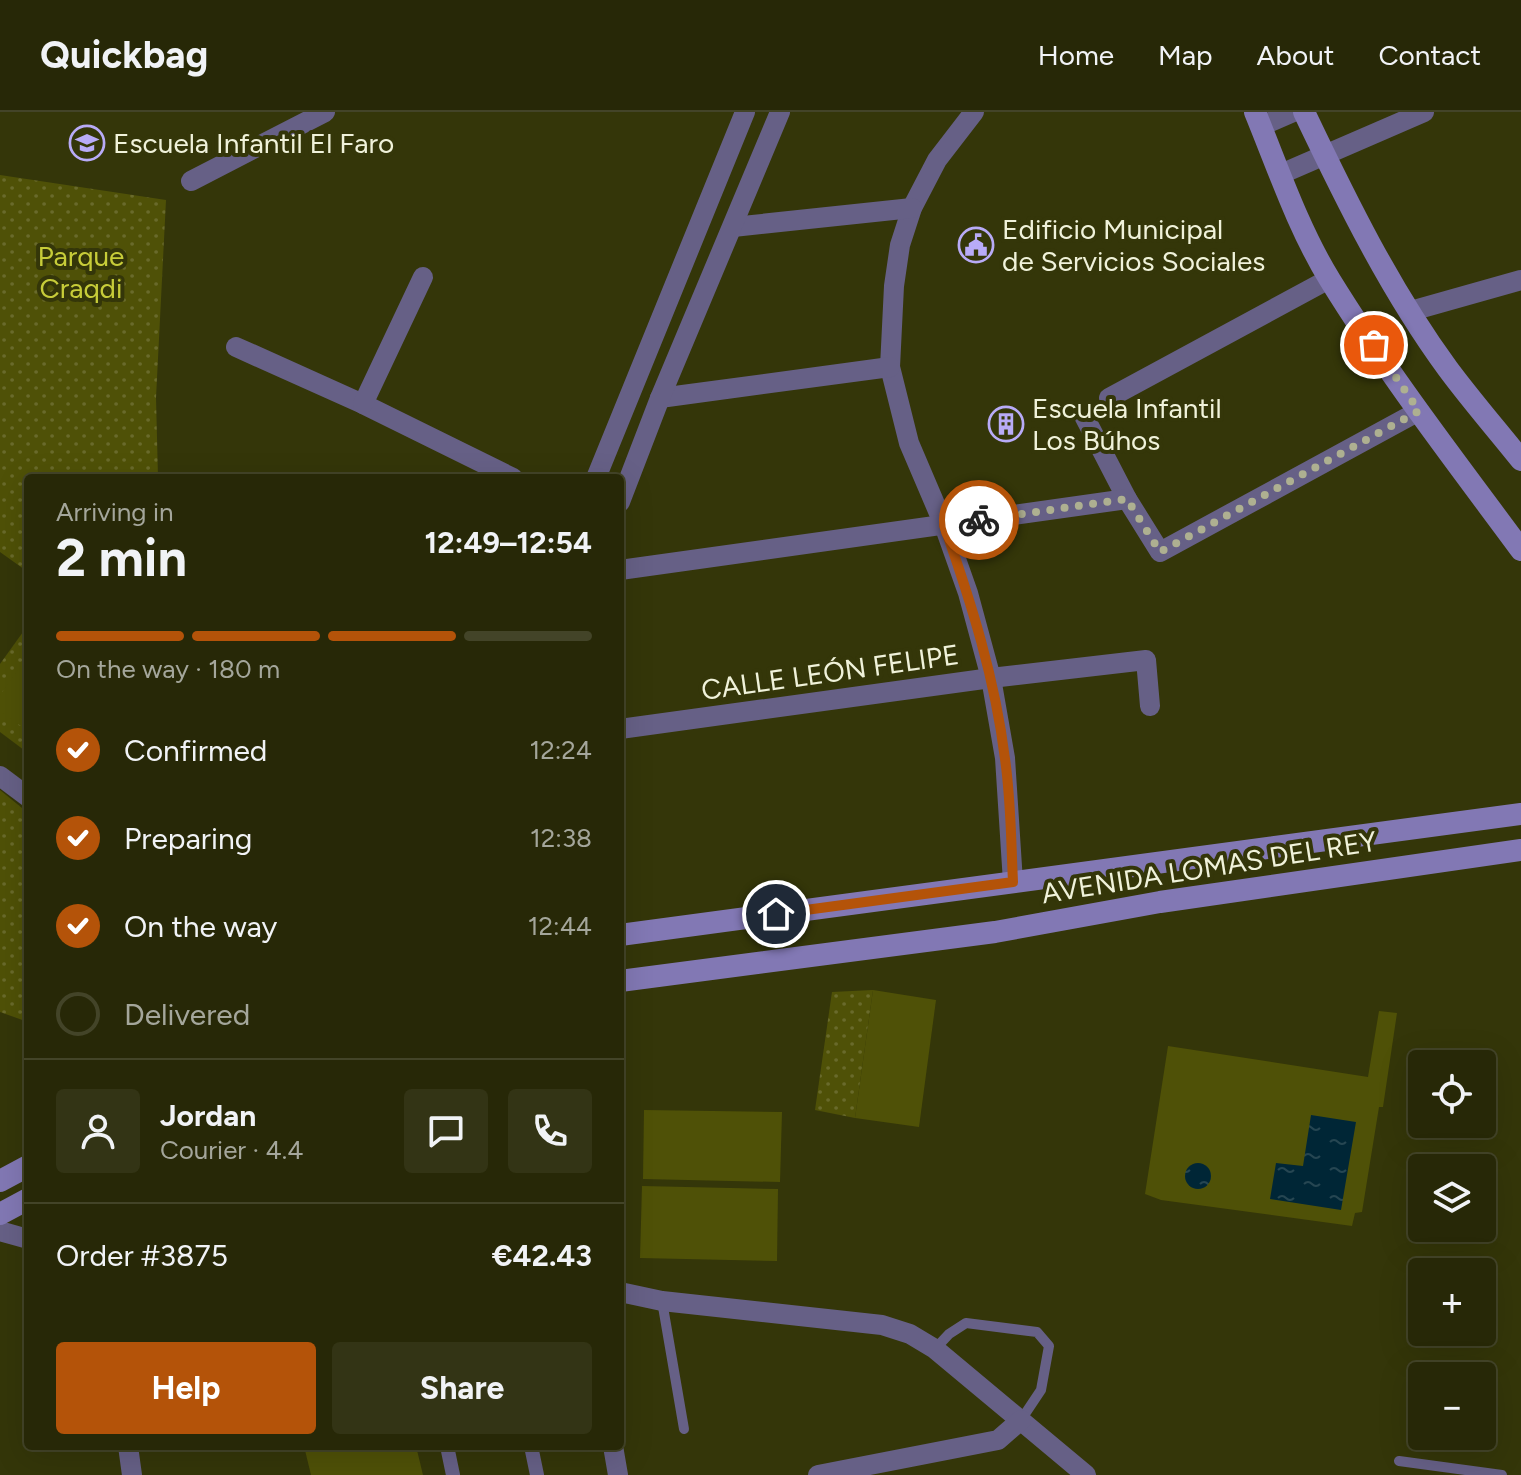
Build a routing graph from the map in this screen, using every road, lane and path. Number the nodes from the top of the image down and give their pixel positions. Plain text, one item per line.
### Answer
1 (325, 112) edge
2 (745, 112) edge
3 (780, 112) edge
4 (974, 112) edge
5 (1293, 112) edge
6 (1304, 112) edge
7 (1424, 112) edge
8 (1391, 118) edge
9 (1258, 119) edge
10 (1325, 156) junction
11 (1281, 174) junction
12 (191, 181) dead end
13 (912, 208) junction
14 (733, 227) junction
15 (423, 277) dead end
16 (1329, 279) junction
17 (1521, 280) edge
18 (1411, 311) junction
19 (236, 347) dead end
20 (890, 367) junction
21 (660, 398) junction
22 (1109, 398) dead end
23 (363, 404) junction
24 (1419, 411) junction
25 (1083, 414) dead end
26 (1518, 453) edge
27 (505, 474) edge
28 (598, 474) edge
29 (624, 492) edge
30 (1127, 499) junction
31 (944, 525) junction
32 (1521, 550) edge
33 (624, 569) edge
34 (991, 678) junction
35 (1150, 706) dead end
36 (624, 728) edge
37 (0, 776) edge
38 (24, 794) edge
39 (1521, 814) edge
40 (1521, 850) edge
41 (1013, 882) junction
42 (624, 934) edge
43 (624, 980) edge
44 (24, 1168) edge
45 (0, 1181) edge
46 (24, 1201) edge
47 (0, 1214) edge
48 (0, 1231) edge
49 (24, 1238) edge
50 (624, 1293) edge
51 (662, 1301) junction
52 (935, 1349) junction
53 (1021, 1420) junction
54 (684, 1429) dead end
55 (129, 1450) edge
56 (448, 1450) edge
57 (532, 1450) edge
58 (614, 1450) edge
59 (1399, 1461) dead end
60 (132, 1475) edge
61 (453, 1475) edge
62 (537, 1475) edge
63 (618, 1475) edge
64 (818, 1475) edge
65 (1086, 1475) edge
66 (1502, 1475) edge

1 - 12 street
2 - 28 street
3 - 14 street
4 - 13 street
5 - 9 street
6 - 10 main road
7 - 8 street
8 - 10 street
9 - 11 main road
10 - 11 street
10 - 18 main road
11 - 16 main road
13 - 14 street
13 - 20 street
14 - 21 street
15 - 23 street
16 - 22 street
16 - 24 main road
17 - 18 street
18 - 26 main road
19 - 23 street
20 - 21 street
20 - 31 street
21 - 29 street
23 - 27 street
24 - 30 street
24 - 32 main road
25 - 30 street
30 - 31 street
31 - 33 street
31 - 34 street
34 - 35 street, CALLE LEÓN FELIPE
34 - 36 street, CALLE LEÓN FELIPE
34 - 41 street
37 - 38 street
39 - 41 main road, AVENIDA LOMAS DEL REY
40 - 43 main road, AVENIDA LOMAS DEL REY
41 - 42 main road, AVENIDA LOMAS DEL REY
44 - 45 main road
46 - 47 main road
48 - 49 street
50 - 51 street
51 - 52 street
51 - 54 lane
52 - 53 street
52 - 53 lane
53 - 64 street
53 - 65 street
55 - 60 street
56 - 61 street
57 - 62 street
58 - 63 street
59 - 66 lane

